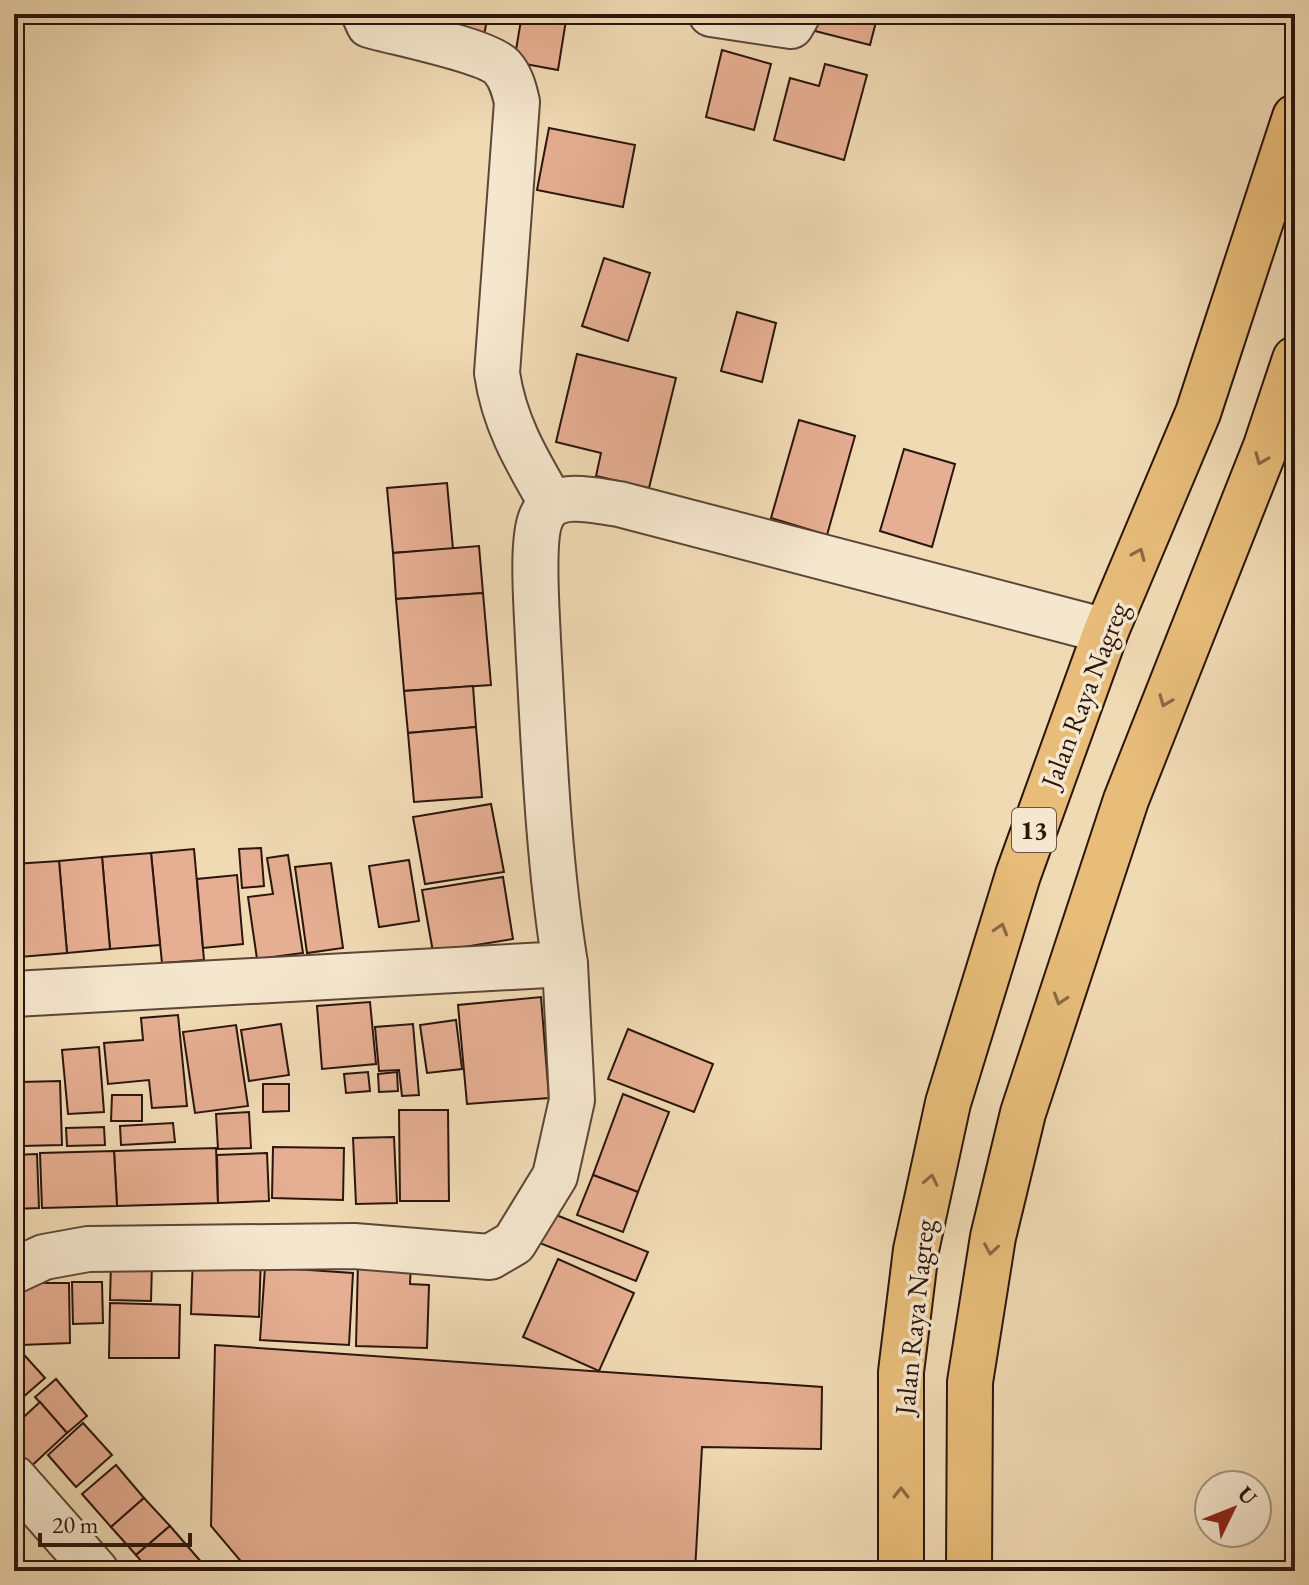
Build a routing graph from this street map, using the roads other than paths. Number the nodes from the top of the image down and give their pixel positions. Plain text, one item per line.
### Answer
1 (364, 14) edge
2 (711, 14) edge
3 (798, 14) edge
4 (1295, 117) edge
5 (1295, 359) edge
6 (552, 504) junction
7 (1106, 631) junction
8 (565, 964) junction
9 (14, 994) edge
10 (14, 1271) edge
11 (14, 1478) edge
12 (96, 1571) edge
13 (901, 1571) edge
14 (969, 1571) edge

1 - 6 street
2 - 3 street
7 -> 4 highway, Jalan Raya Nagreg / 13
5 -> 14 highway
6 - 7 street
6 - 8 street
13 -> 7 highway, Jalan Raya Nagreg / 13
8 - 9 street
8 - 10 street
11 - 12 street

